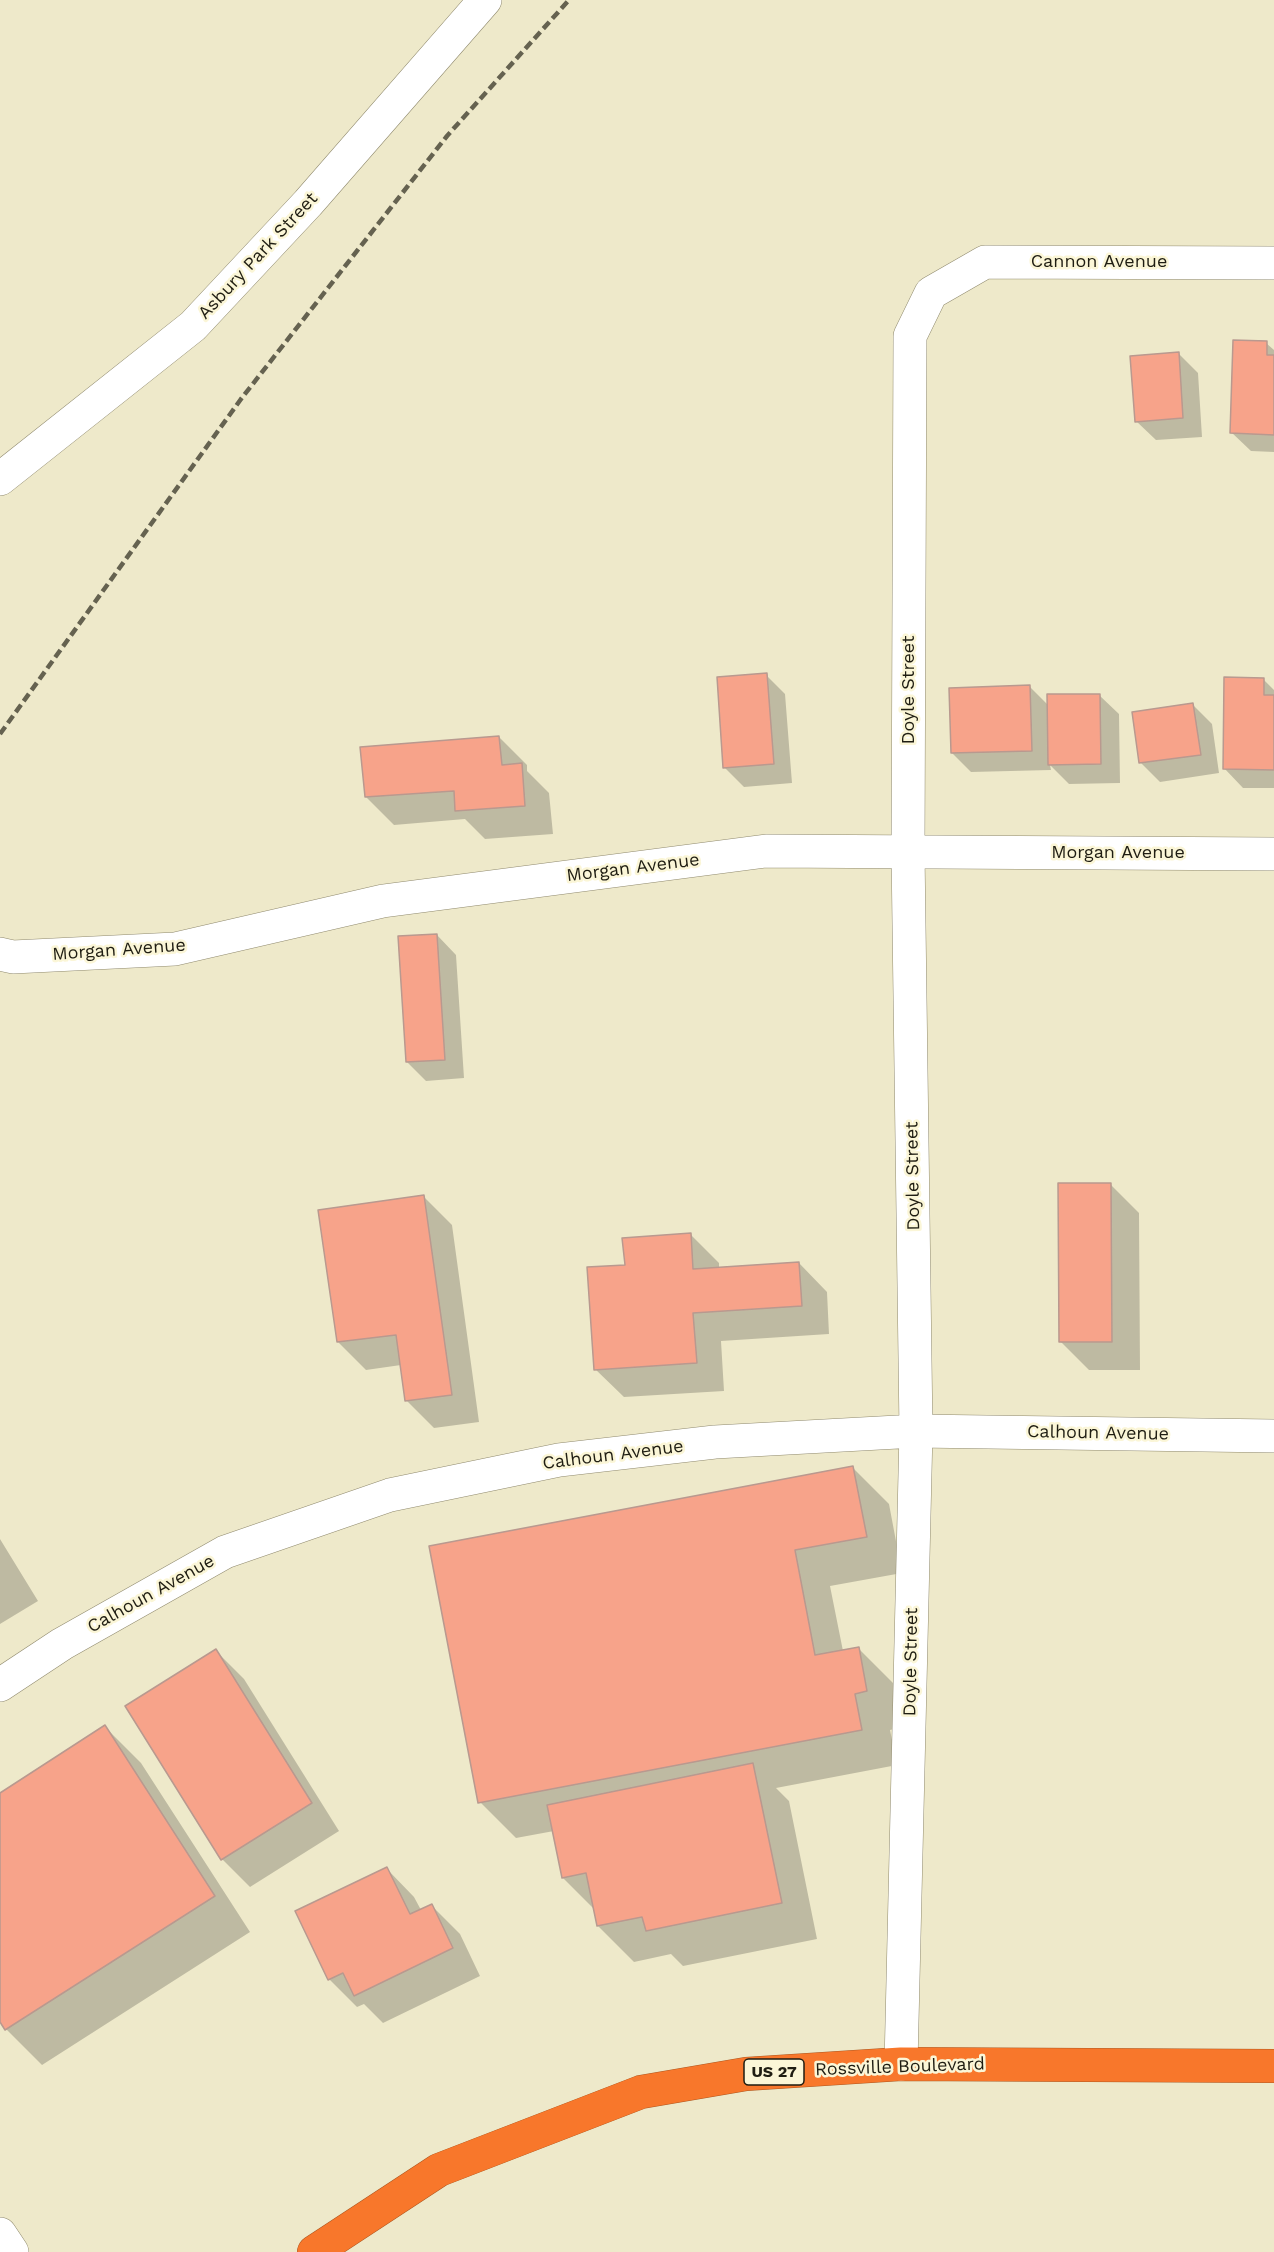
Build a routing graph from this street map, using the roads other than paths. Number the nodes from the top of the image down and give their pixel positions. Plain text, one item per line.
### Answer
1 (485, 0) edge
2 (1274, 263) edge
3 (931, 293) joint
4 (0, 479) edge
5 (908, 852) junction
6 (1274, 854) edge
7 (0, 954) edge
8 (916, 1431) junction
9 (1274, 1436) edge
10 (0, 1685) edge
11 (901, 2064) junction
12 (1274, 2066) edge
13 (0, 2234) edge
14 (12, 2252) edge
15 (314, 2252) edge

1 - 4 street, Asbury Park Street
2 - 3 street, Cannon Avenue
3 - 5 street, Doyle Street
5 - 6 street, Morgan Avenue
5 - 7 street, Morgan Avenue
5 - 8 street, Doyle Street
8 - 9 street, Calhoun Avenue
8 - 10 street, Calhoun Avenue
8 - 11 street, Doyle Street
11 - 12 highway, Rossville Boulevard / US 27
11 - 15 highway, Rossville Boulevard / US 27
13 - 14 street

